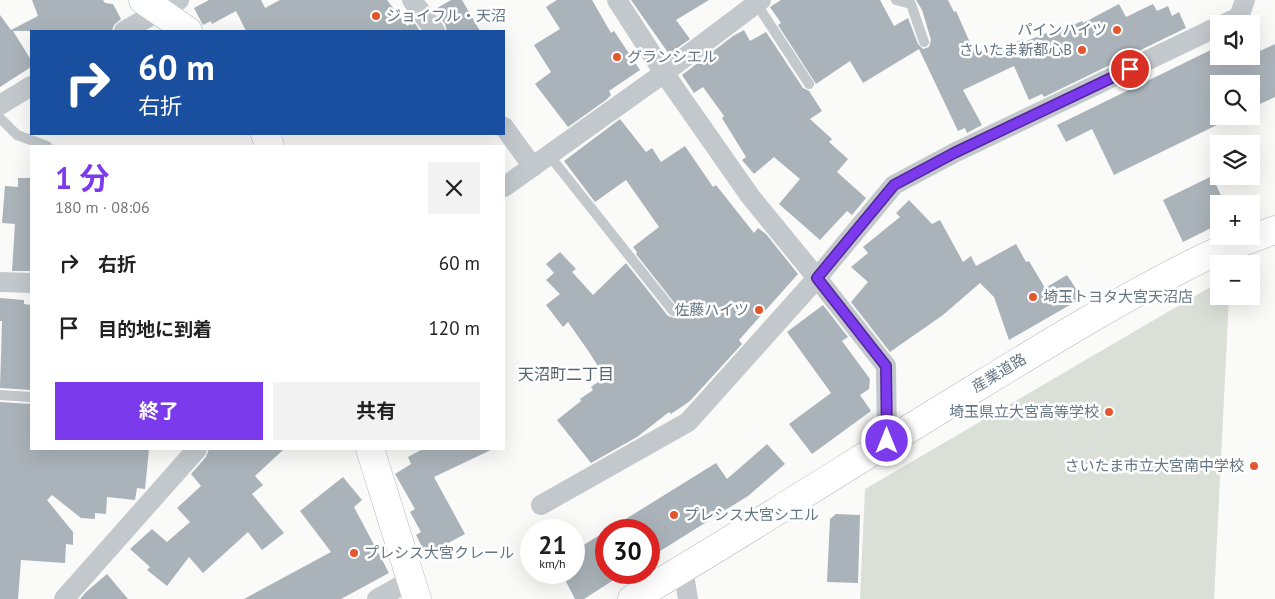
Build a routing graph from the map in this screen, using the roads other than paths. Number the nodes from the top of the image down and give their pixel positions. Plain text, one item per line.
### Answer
1 (412, 0) edge
2 (617, 0) edge
3 (896, 0) edge
4 (1245, 0) edge
5 (759, 2) edge
6 (161, 3) edge
7 (1240, 15) edge
8 (125, 30) edge
9 (187, 30) edge
10 (433, 30) edge
11 (1210, 30) edge
12 (924, 42) dead end
13 (664, 72) junction
14 (810, 84) dead end
15 (30, 87) edge
16 (0, 105) edge
17 (0, 118) edge
18 (505, 128) edge
19 (44, 145) edge
20 (549, 155) junction
21 (533, 167) junction
22 (505, 186) edge
23 (1275, 230) edge
24 (817, 278) junction
25 (0, 282) edge
26 (30, 283) edge
27 (673, 311) dead end
28 (0, 395) edge
29 (30, 397) edge
30 (887, 441) junction
31 (196, 450) edge
32 (370, 450) edge
33 (541, 505) dead end
34 (683, 569) junction
35 (414, 589) edge
36 (64, 599) edge
37 (377, 599) edge
38 (632, 599) edge
39 (688, 599) edge

1 - 10 street
2 - 13 street
3 - 12 lane
4 - 7 street
5 - 13 street
5 - 14 lane
6 - 8 street
6 - 9 main road
11 - 24 street
13 - 20 street
13 - 24 street
15 - 16 street
17 - 19 lane
18 - 21 street
20 - 21 street
20 - 27 lane
21 - 22 street
23 - 30 main road, 産業道路
24 - 30 street
24 - 33 street
25 - 26 street
28 - 29 lane
30 - 34 main road, 産業道路
31 - 36 street
32 - 35 main road
34 - 38 main road, 産業道路
34 - 39 street
35 - 37 street

